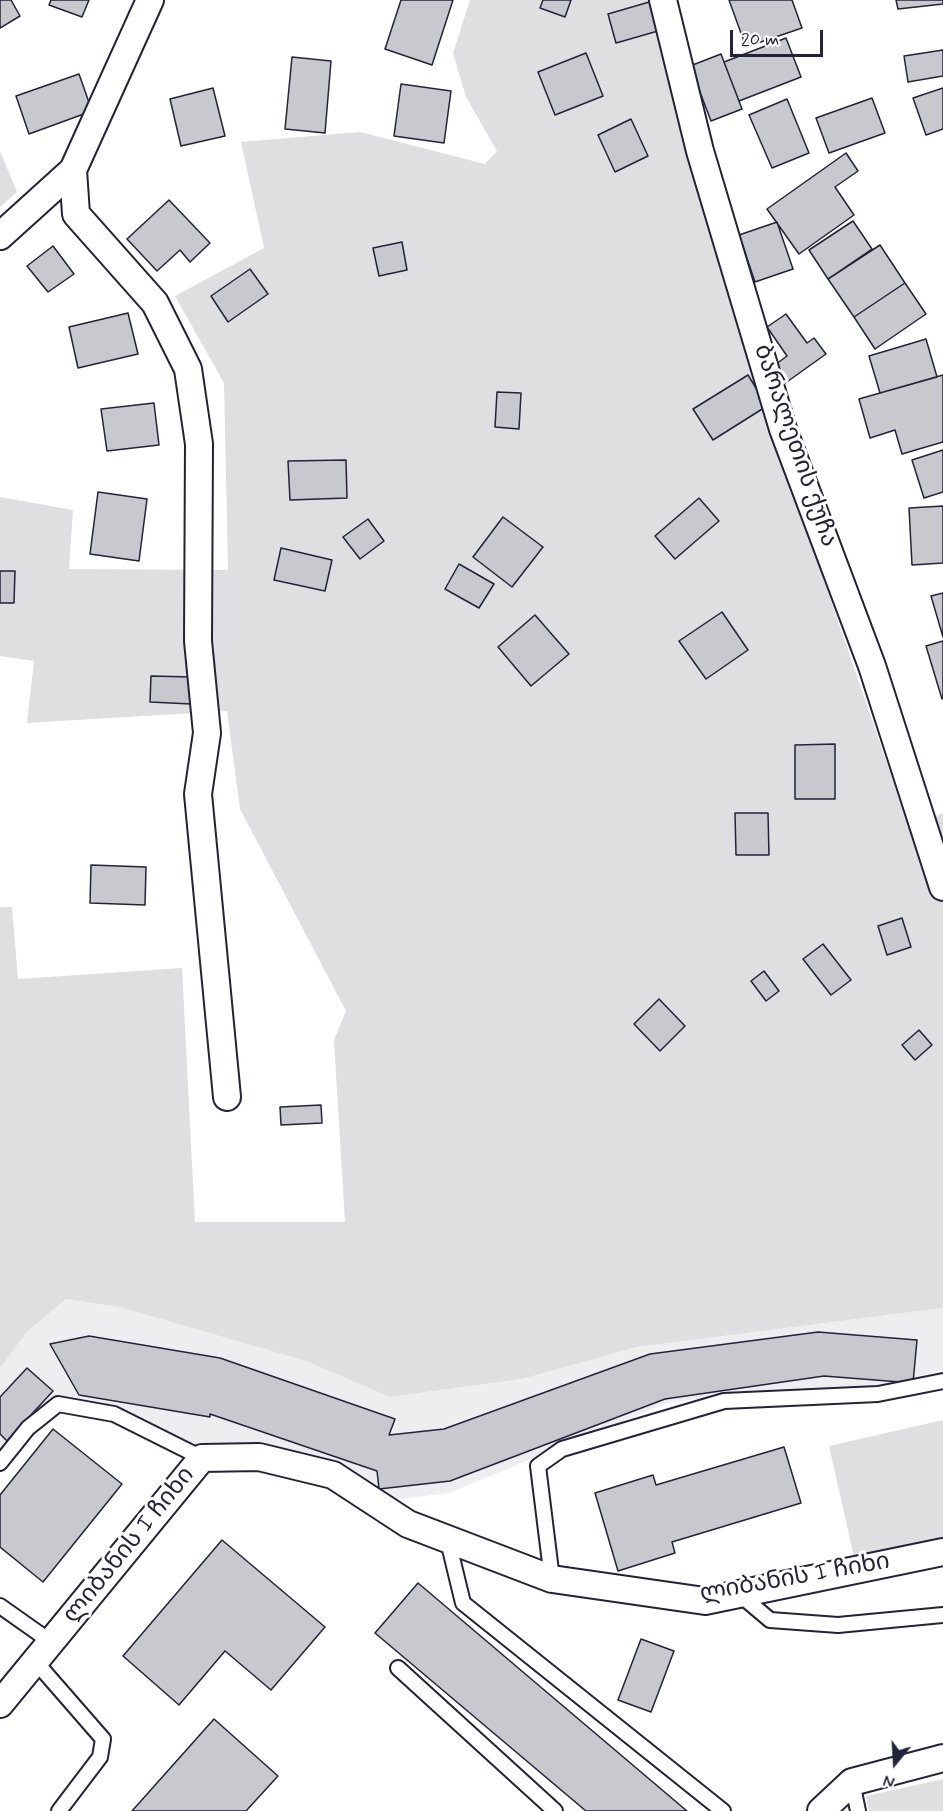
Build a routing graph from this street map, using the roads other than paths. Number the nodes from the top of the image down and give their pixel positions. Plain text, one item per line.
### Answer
1 (150, 0) edge
2 (663, 0) edge
3 (72, 170) junction
4 (0, 236) edge
5 (943, 887) edge
6 (227, 1097) dead end
7 (943, 1381) edge
8 (202, 1458) junction
9 (0, 1463) edge
10 (448, 1541) junction
11 (943, 1552) edge
12 (552, 1580) junction
13 (738, 1593) junction
14 (0, 1606) edge
15 (943, 1615) edge
16 (51, 1642) junction
17 (35, 1661) junction
18 (398, 1668) dead end
19 (0, 1704) edge
20 (943, 1758) edge
21 (852, 1782) junction
22 (59, 1811) edge
23 (555, 1811) edge
24 (723, 1811) edge
25 (821, 1811) edge
26 (858, 1811) edge

1 - 3 street
2 - 5 street, ბარალეთის ქუჩა
3 - 4 street
3 - 6 street
7 - 12 lane
8 - 9 lane
8 - 10 street, ლიბანის I ჩიხი
8 - 16 street, ლიბანის I ჩიხი
10 - 12 street, ლიბანის I ჩიხი
10 - 24 lane
11 - 13 street, ლიბანის I ჩიხი
12 - 13 street, ლიბანის I ჩიხი
13 - 15 lane
14 - 16 lane
16 - 17 street, ლიბანის I ჩიხი
17 - 19 street, ლიბანის I ჩიხი
17 - 22 lane
18 - 23 lane
20 - 21 street
21 - 25 street
21 - 26 lane

